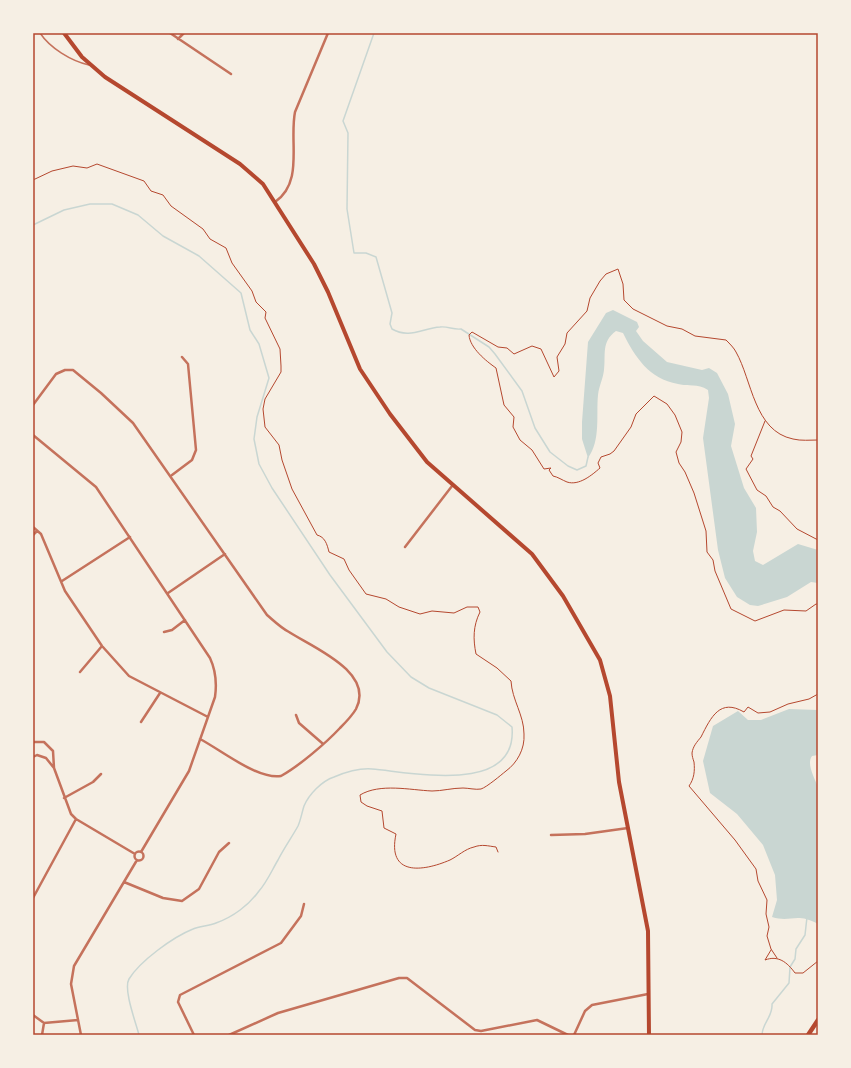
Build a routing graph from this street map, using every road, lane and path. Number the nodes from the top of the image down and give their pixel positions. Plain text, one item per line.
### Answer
1 (40, 33) edge
2 (64, 33) edge
3 (170, 33) edge
4 (184, 33) edge
5 (328, 33) edge
6 (178, 39) junction
7 (91, 66) junction
8 (231, 74) dead end
9 (33, 180) edge
10 (274, 202) junction
11 (182, 357) dead end
12 (33, 405) edge
13 (765, 421) junction
14 (33, 435) edge
15 (818, 440) edge
16 (172, 475) junction
17 (452, 486) junction
18 (33, 527) edge
19 (37, 531) junction
20 (33, 535) edge
21 (130, 537) junction
22 (818, 540) edge
23 (405, 547) dead end
24 (225, 554) junction
25 (62, 581) junction
26 (168, 593) junction
27 (818, 604) edge
28 (186, 620) junction
29 (164, 632) dead end
30 (102, 646) junction
31 (80, 672) dead end
32 (160, 693) junction
33 (818, 694) edge
34 (296, 715) dead end
35 (208, 717) junction
36 (141, 722) dead end
37 (200, 739) junction
38 (33, 742) edge
39 (322, 743) junction
40 (33, 757) edge
41 (54, 768) junction
42 (101, 774) dead end
43 (64, 798) junction
44 (76, 819) junction
45 (628, 828) junction
46 (551, 835) dead end
47 (229, 843) dead end
48 (141, 852) junction
49 (498, 852) dead end
50 (135, 854) junction
51 (136, 860) junction
52 (124, 882) junction
53 (33, 898) edge
54 (304, 904) dead end
55 (771, 949) junction
56 (777, 958) junction
57 (818, 961) edge
58 (648, 994) junction
59 (33, 1015) edge
60 (78, 1020) junction
61 (818, 1020) edge
62 (44, 1023) junction
63 (42, 1035) edge
64 (81, 1035) edge
65 (194, 1035) edge
66 (229, 1035) edge
67 (568, 1035) edge
68 (574, 1035) edge
69 (649, 1035) edge
70 (808, 1035) edge

1 - 7 lane
2 - 7 main road
3 - 6 street
4 - 6 street
5 - 10 street
6 - 8 street
7 - 10 main road
9 - 49 path
10 - 17 main road
11 - 16 street
12 - 16 street
13 - 15 path
13 - 22 path
13 - 27 path
14 - 21 street
16 - 24 street
17 - 23 street
17 - 45 main road
18 - 19 street
19 - 20 street
19 - 25 street
21 - 25 street
21 - 26 street
24 - 26 street
24 - 39 street
25 - 30 street
26 - 28 street
28 - 29 street
28 - 35 street
30 - 31 street
30 - 32 street
32 - 35 street
32 - 36 street
33 - 55 path
34 - 39 street
35 - 37 street
37 - 39 street
37 - 48 street
38 - 41 street
40 - 41 street
41 - 43 street
42 - 43 street
43 - 44 street
44 - 50 street
44 - 53 street
45 - 46 street
45 - 58 main road
47 - 52 street
48 - 50 street
48 - 51 street
50 - 51 street
51 - 52 street
52 - 60 street
54 - 65 street
55 - 56 path
55 - 56 path
56 - 57 path
58 - 68 street
58 - 69 main road
59 - 62 street
60 - 62 street
60 - 64 street
61 - 70 highway
62 - 63 street
66 - 67 street

